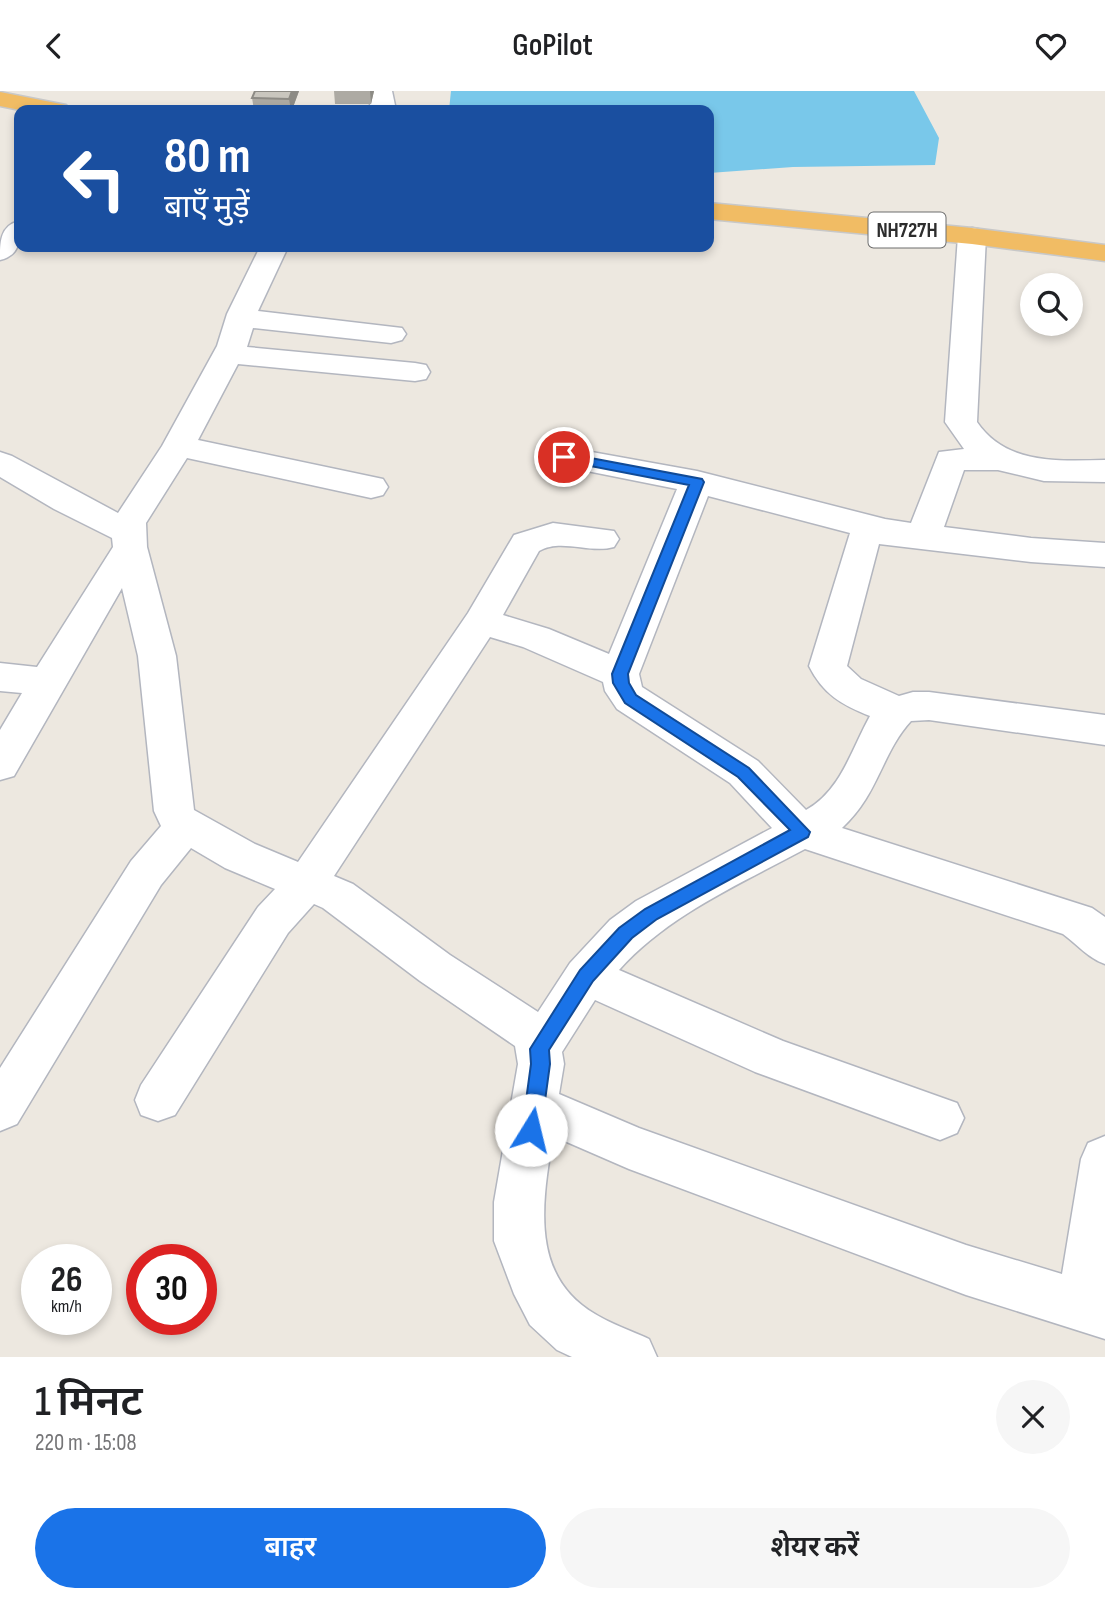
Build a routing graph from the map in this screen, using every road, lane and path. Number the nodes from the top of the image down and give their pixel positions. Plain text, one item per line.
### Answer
1 (0, 99) edge
2 (31, 105) edge
3 (714, 211) edge
4 (14, 235) edge
5 (972, 236) junction
6 (0, 252) edge
7 (272, 252) edge
8 (1105, 253) edge
9 (391, 334) dead end
10 (234, 336) junction
11 (415, 372) dead end
12 (178, 446) junction
13 (564, 457) dead end
14 (997, 460) junction
15 (0, 463) edge
16 (1105, 471) edge
17 (697, 482) junction
18 (371, 487) dead end
19 (885, 531) junction
20 (924, 535) junction
21 (602, 539) dead end
22 (130, 540) junction
23 (1105, 555) edge
24 (481, 622) junction
25 (620, 674) junction
26 (0, 677) edge
27 (47, 682) junction
28 (897, 711) junction
29 (1105, 730) edge
30 (0, 765) edge
31 (186, 825) junction
32 (802, 832) junction
33 (307, 883) junction
34 (1105, 946) edge
35 (586, 976) junction
36 (539, 1049) junction
37 (158, 1100) dead end
38 (536, 1106) junction
39 (0, 1109) edge
40 (940, 1118) dead end
41 (1105, 1159) edge
42 (1094, 1310) edge
43 (631, 1357) edge

1 - 2 highway
3 - 5 highway, NH727H
4 - 6 street
5 - 8 highway, NH727H
5 - 14 street
7 - 10 street
9 - 10 street
10 - 11 street
10 - 12 street
12 - 18 street
12 - 22 street
13 - 17 street
14 - 16 street
14 - 20 street
15 - 22 street
17 - 19 street
17 - 25 street
19 - 20 street
19 - 28 street
20 - 23 street
21 - 24 street
22 - 27 street
22 - 31 street
24 - 25 street
24 - 33 street
25 - 32 street
26 - 27 street
27 - 30 street
28 - 29 street
28 - 32 street
31 - 33 street
31 - 39 street
32 - 34 street
32 - 35 street
33 - 36 street
33 - 37 street
35 - 36 street
35 - 40 street
36 - 38 street
38 - 42 street
38 - 43 street
41 - 42 street

